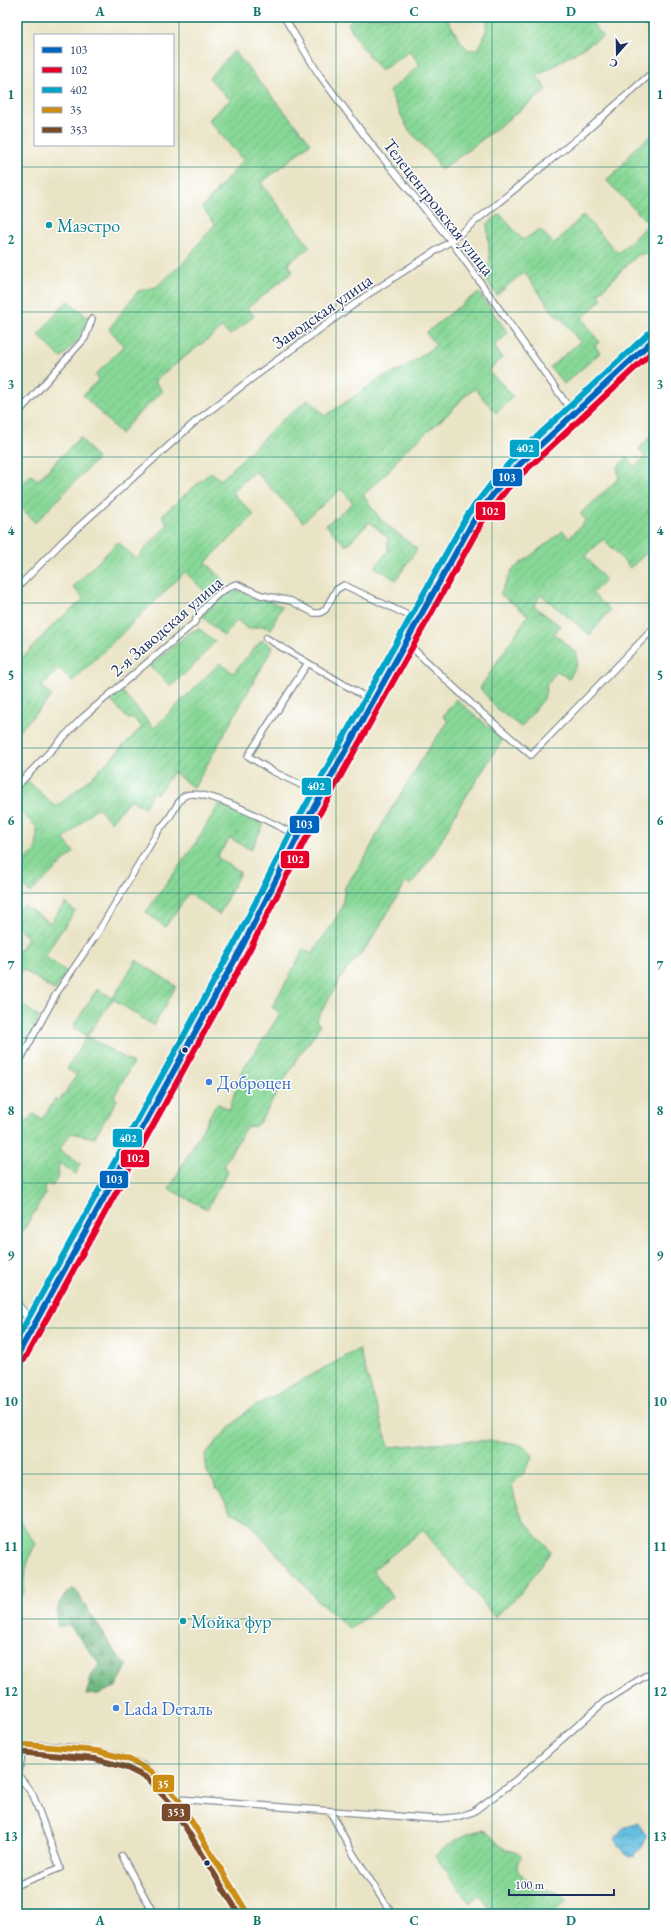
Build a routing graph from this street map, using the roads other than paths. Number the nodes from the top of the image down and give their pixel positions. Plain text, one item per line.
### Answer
1 (284, 17) edge
2 (647, 17) edge
3 (654, 25) edge
4 (654, 71) edge
5 (451, 241) junction
6 (92, 319) dead end
7 (654, 339) edge
8 (573, 413) junction
9 (17, 414) edge
10 (17, 588) edge
11 (418, 620) junction
12 (654, 628) edge
13 (266, 638) dead end
14 (406, 642) junction
15 (308, 663) junction
16 (372, 701) junction
17 (17, 786) edge
18 (322, 795) junction
19 (298, 836) junction
20 (17, 1066) edge
21 (17, 1304) edge
22 (34, 1325) junction
23 (17, 1356) edge
24 (654, 1674) edge
25 (17, 1744) edge
26 (24, 1744) junction
27 (18, 1779) edge
28 (177, 1799) junction
29 (330, 1811) junction
30 (122, 1856) dead end
31 (17, 1885) edge
32 (154, 1914) edge
33 (248, 1914) edge
34 (392, 1914) edge

1 - 5 street, Телецентровская улица
2 - 3 street
4 - 5 street, Заводская улица
5 - 8 street, Телецентровская улица
5 - 10 street, Заводская улица
6 - 9 street
7 - 8 main road
8 - 11 main road
11 - 14 main road
11 - 17 street, 2-я Заводская улица
12 - 14 street
13 - 15 street
14 - 16 main road
15 - 16 street
15 - 18 street
16 - 18 main road
18 - 19 main road
19 - 20 street
19 - 22 main road
21 - 22 street
22 - 23 main road
24 - 29 street
25 - 26 street
26 - 27 street
26 - 28 street
27 - 31 street
28 - 29 street
28 - 33 street
29 - 34 street
30 - 32 street

